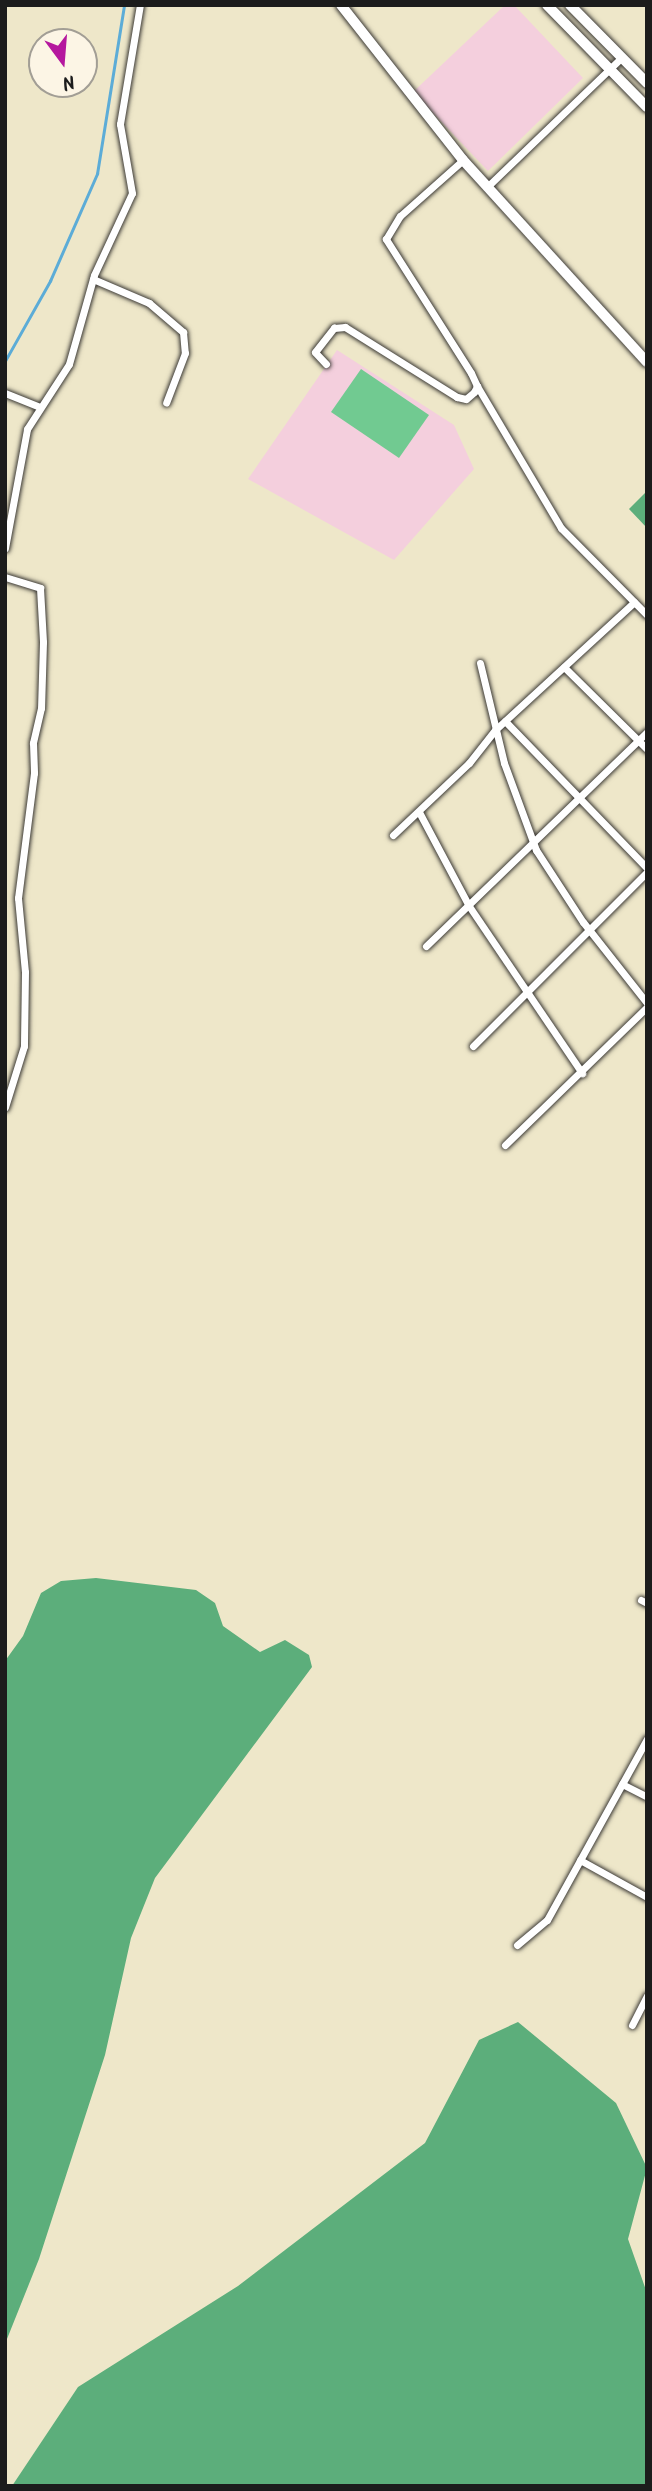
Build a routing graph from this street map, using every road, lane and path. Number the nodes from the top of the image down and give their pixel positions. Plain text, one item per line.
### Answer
1 (140, 5) edge
2 (341, 5) edge
3 (547, 5) edge
4 (569, 5) edge
5 (621, 58) junction
6 (610, 69) junction
7 (647, 83) edge
8 (647, 107) edge
9 (463, 160) junction
10 (487, 187) junction
11 (93, 279) junction
12 (647, 362) edge
13 (326, 364) dead end
14 (477, 386) junction
15 (5, 393) edge
16 (166, 403) dead end
17 (39, 407) junction
18 (5, 548) edge
19 (5, 577) edge
20 (634, 602) junction
21 (647, 615) edge
22 (480, 663) dead end
23 (564, 667) junction
24 (505, 721) junction
25 (495, 730) junction
26 (647, 732) edge
27 (638, 741) junction
28 (647, 749) edge
29 (581, 798) junction
30 (419, 812) junction
31 (393, 835) dead end
32 (533, 842) junction
33 (647, 870) edge
34 (470, 908) junction
35 (587, 927) junction
36 (426, 946) dead end
37 (523, 992) junction
38 (647, 1005) edge
39 (473, 1046) dead end
40 (582, 1073) junction
41 (5, 1107) edge
42 (505, 1145) dead end
43 (647, 1739) edge
44 (622, 1784) junction
45 (647, 1797) edge
46 (580, 1860) junction
47 (647, 1897) edge
48 (517, 1945) dead end
49 (647, 1996) edge
50 (632, 2025) dead end

1 - 11 street
2 - 9 street
3 - 6 street
4 - 5 street
5 - 6 street
5 - 7 street
6 - 8 street
6 - 10 street
9 - 10 street
9 - 14 street
10 - 12 street
11 - 16 street
11 - 17 street
13 - 14 street
14 - 20 street
15 - 17 street
17 - 18 street
19 - 41 street
20 - 21 street
20 - 23 street
22 - 25 street
23 - 24 street
23 - 27 street
24 - 25 street
24 - 29 street
25 - 30 street
25 - 32 street
26 - 27 street
27 - 28 street
27 - 29 street
29 - 32 street
29 - 33 street
30 - 31 street
30 - 34 street
32 - 34 street
32 - 35 street
33 - 35 street
34 - 36 street
34 - 37 street
35 - 37 street
35 - 38 street
37 - 39 street
37 - 40 street
38 - 40 street
40 - 42 street
43 - 44 street
44 - 45 street
44 - 46 street
46 - 47 street
46 - 48 street
49 - 50 street

